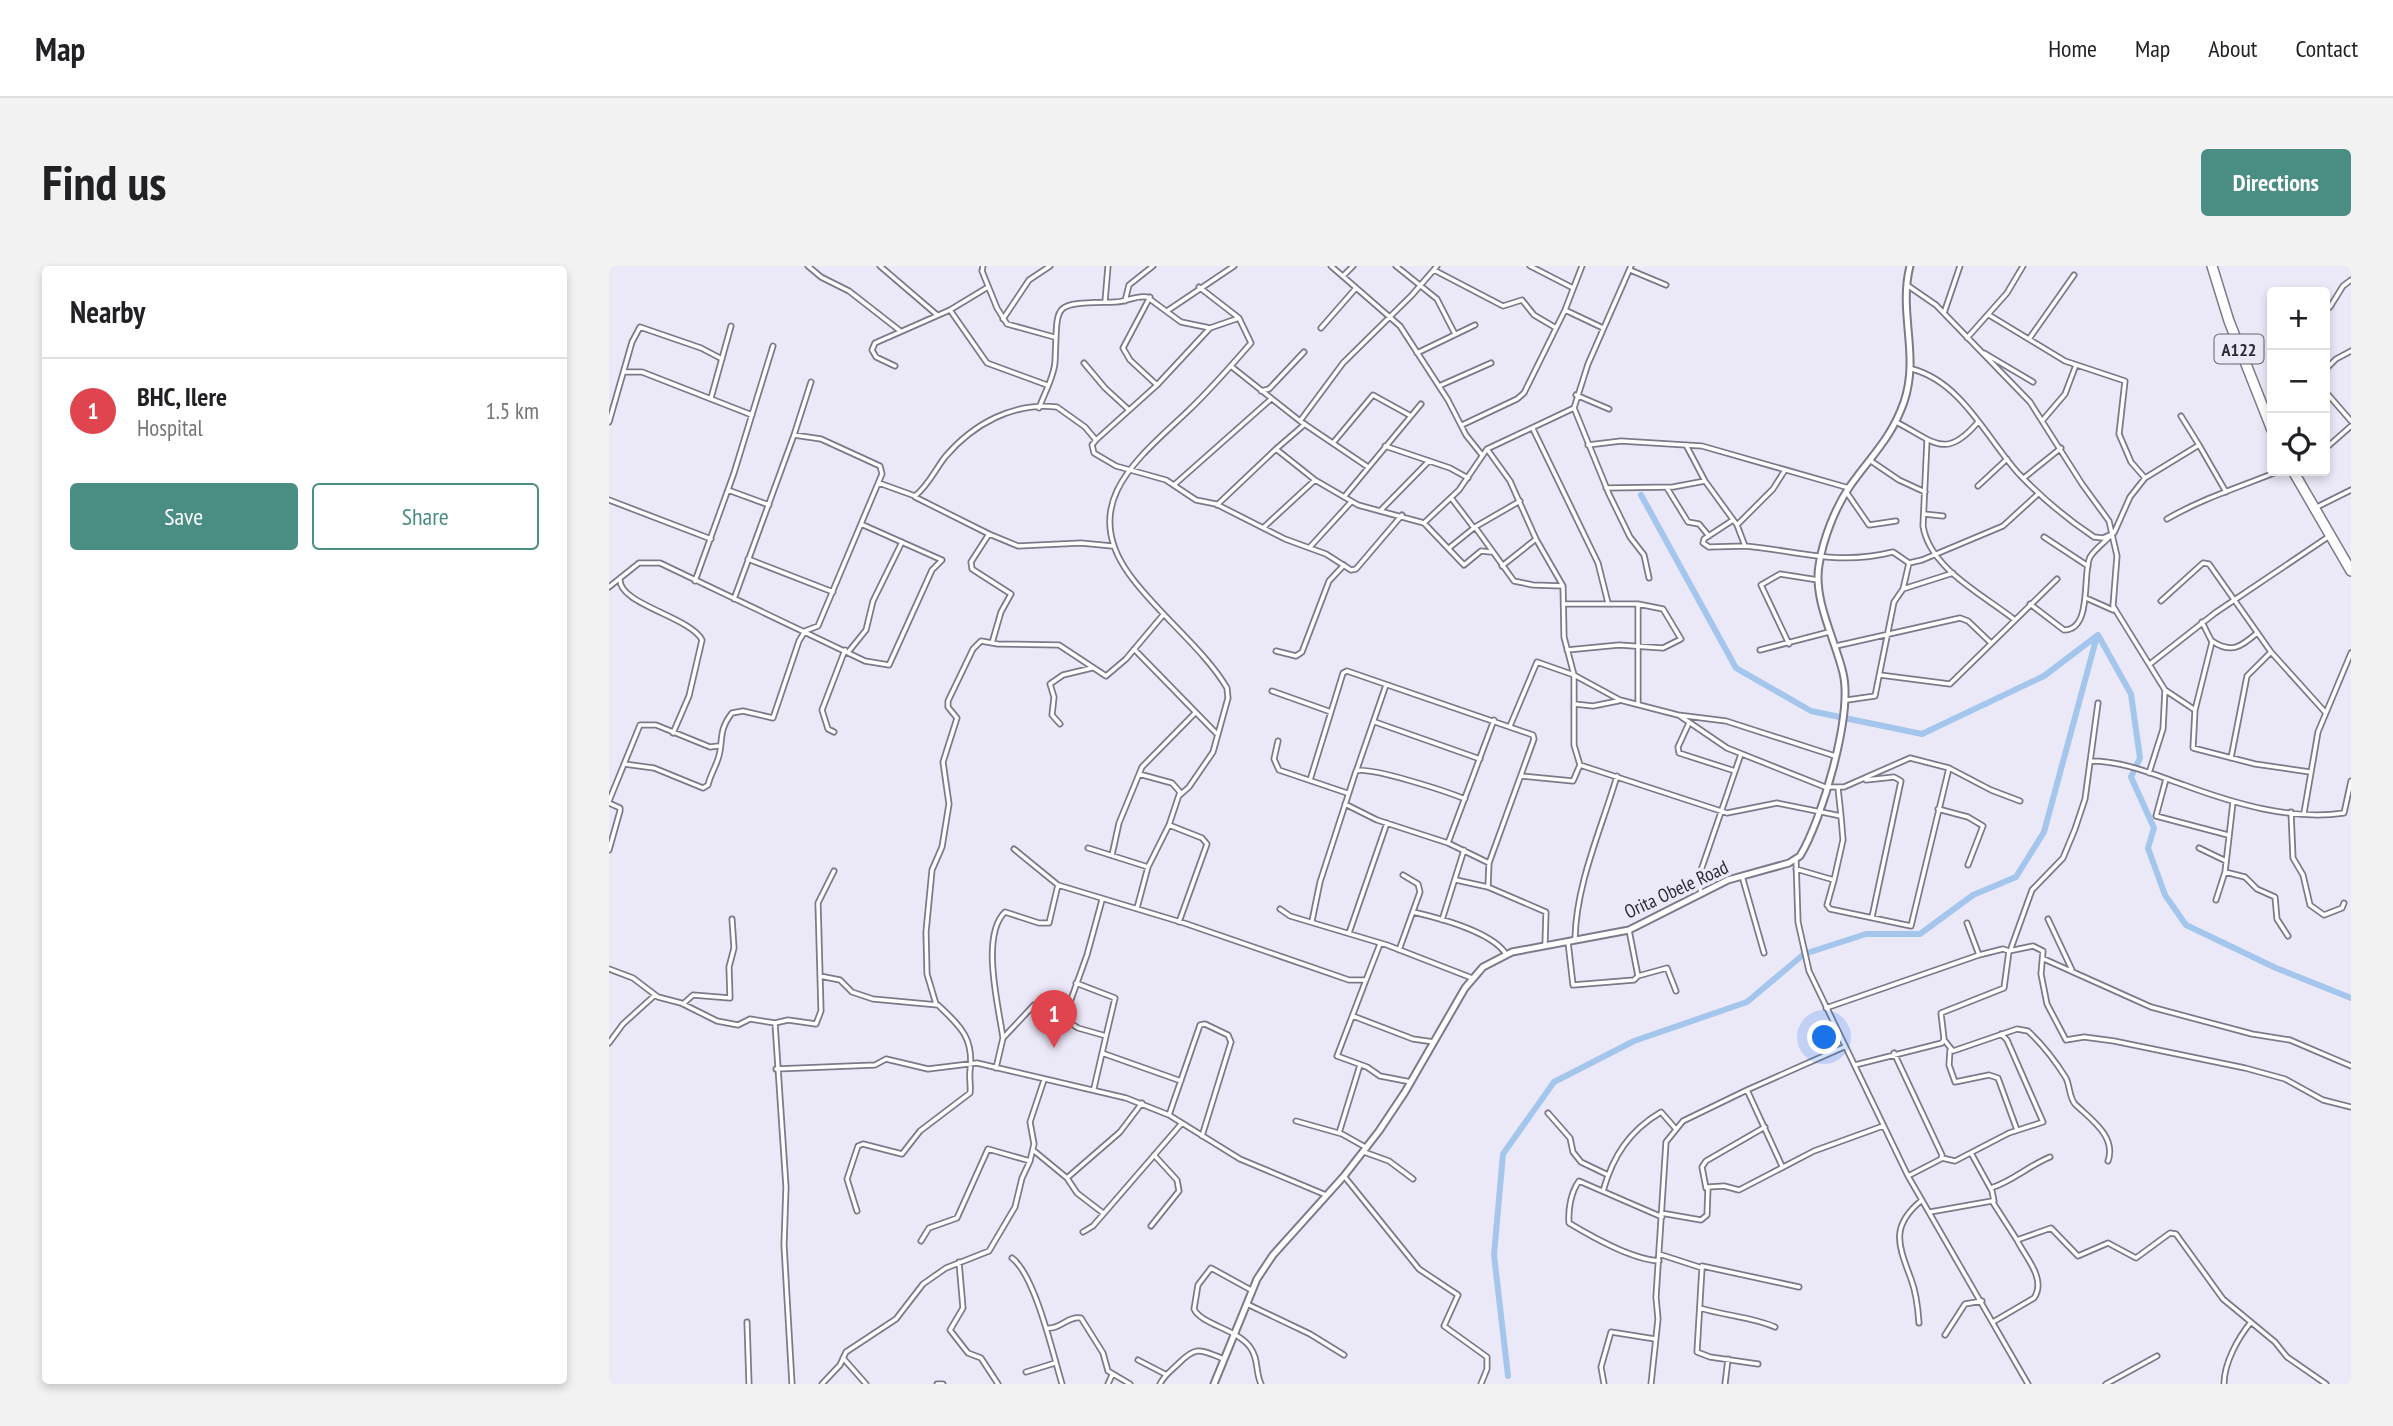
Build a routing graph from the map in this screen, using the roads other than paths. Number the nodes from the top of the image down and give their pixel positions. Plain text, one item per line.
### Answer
1 (808, 266) edge
2 (880, 266) edge
3 (983, 266) edge
4 (1050, 266) edge
5 (1108, 266) edge
6 (1153, 266) edge
7 (1234, 266) edge
8 (1331, 266) edge
9 (1353, 266) edge
10 (1396, 266) edge
11 (1530, 266) edge
12 (1582, 266) edge
13 (1910, 266) edge
14 (1960, 266) edge
15 (2212, 266) edge
16 (2022, 267) edge
17 (1435, 268) edge
18 (1631, 268) edge
19 (2074, 275) dead end
20 (1343, 276) junction
21 (2351, 280) edge
22 (1666, 285) dead end
23 (1907, 285) junction
24 (1421, 286) junction
25 (988, 287) junction
26 (1199, 287) junction
27 (1356, 288) junction
28 (1573, 288) junction
29 (1150, 298) junction
30 (1125, 300) junction
31 (1105, 302) junction
32 (2330, 307) dead end
33 (950, 310) junction
34 (1565, 310) junction
35 (1167, 311) junction
36 (1944, 313) junction
37 (936, 314) junction
38 (1989, 315) junction
39 (1389, 316) junction
40 (1238, 318) junction
41 (1003, 319) junction
42 (1475, 325) dead end
43 (731, 326) dead end
44 (1209, 328) junction
45 (1321, 328) dead end
46 (1556, 328) junction
47 (1603, 328) junction
48 (899, 330) junction
49 (1455, 334) junction
50 (1053, 337) junction
51 (1967, 338) junction
52 (2029, 339) junction
53 (773, 346) dead end
54 (1979, 351) junction
55 (2351, 351) edge
56 (1304, 352) dead end
57 (1417, 353) junction
58 (722, 359) junction
59 (1084, 363) dead end
60 (1491, 363) dead end
61 (2076, 365) junction
62 (2330, 365) edge
63 (895, 366) dead end
64 (1232, 367) junction
65 (1912, 369) junction
66 (624, 372) junction
67 (811, 382) dead end
68 (2033, 383) dead end
69 (1047, 384) junction
70 (1157, 385) junction
71 (1439, 386) junction
72 (1269, 389) junction
73 (1261, 391) junction
74 (1266, 395) junction
75 (1576, 395) junction
76 (2330, 397) edge
77 (711, 398) junction
78 (1271, 399) junction
79 (1421, 404) dead end
80 (1039, 408) junction
81 (1574, 408) junction
82 (1609, 409) dead end
83 (1129, 410) junction
84 (752, 415) junction
85 (1411, 416) junction
86 (2181, 416) dead end
87 (2267, 417) edge
88 (1300, 421) junction
89 (2042, 421) junction
90 (609, 422) edge
91 (1896, 422) junction
92 (1978, 422) junction
93 (2351, 423) edge
94 (1305, 424) junction
95 (1462, 425) junction
96 (1533, 428) junction
97 (794, 435) junction
98 (1096, 440) junction
99 (1927, 440) junction
100 (1333, 444) junction
101 (2330, 444) edge
102 (1588, 445) junction
103 (1686, 445) junction
104 (2199, 445) junction
105 (1385, 446) junction
106 (2061, 447) junction
107 (1276, 449) junction
108 (1487, 449) junction
109 (1482, 455) junction
110 (2007, 459) junction
111 (1429, 461) junction
112 (1871, 461) junction
113 (1368, 467) junction
114 (1129, 469) junction
115 (1785, 470) junction
116 (2267, 476) edge
117 (2296, 476) edge
118 (1468, 478) junction
119 (2024, 478) junction
120 (2145, 478) junction
121 (1315, 480) junction
122 (1705, 481) junction
123 (879, 482) junction
124 (1174, 485) junction
125 (1978, 486) dead end
126 (1606, 488) junction
127 (1667, 488) junction
128 (729, 490) junction
129 (1848, 490) junction
130 (2351, 490) edge
131 (1925, 492) junction
132 (2226, 492) junction
133 (2038, 494) junction
134 (913, 496) junction
135 (1344, 498) junction
136 (1451, 499) junction
137 (609, 500) edge
138 (1520, 501) junction
139 (1351, 502) junction
140 (769, 505) junction
141 (1217, 505) junction
142 (2313, 509) junction
143 (1380, 511) junction
144 (1924, 513) junction
145 (1402, 515) junction
146 (1943, 516) dead end
147 (2167, 519) dead end
148 (1733, 520) junction
149 (1896, 521) dead end
150 (1424, 523) junction
151 (861, 524) junction
152 (1737, 525) junction
153 (1264, 527) junction
154 (1475, 527) junction
155 (989, 534) junction
156 (2112, 534) junction
157 (1709, 536) junction
158 (2329, 536) junction
159 (2044, 537) dead end
160 (711, 539) junction
161 (1536, 539) junction
162 (902, 542) junction
163 (1113, 546) junction
164 (1745, 546) junction
165 (1310, 547) junction
166 (1449, 548) junction
167 (1491, 552) junction
168 (1937, 554) junction
169 (1820, 558) junction
170 (748, 559) junction
171 (1909, 563) junction
172 (1344, 565) junction
173 (1502, 566) junction
174 (2088, 566) junction
175 (2351, 571) edge
176 (1953, 573) junction
177 (1649, 578) dead end
178 (620, 579) junction
179 (2057, 579) dead end
180 (1818, 580) junction
181 (695, 581) junction
182 (1563, 586) junction
183 (609, 587) edge
184 (1903, 589) junction
185 (833, 592) junction
186 (2086, 598) junction
187 (734, 599) junction
188 (2161, 601) dead end
189 (2234, 601) junction
190 (1608, 603) junction
191 (1563, 604) junction
192 (1638, 604) junction
193 (2030, 604) junction
194 (2114, 610) junction
195 (1163, 615) junction
196 (2015, 620) junction
197 (2202, 622) junction
198 (805, 631) junction
199 (1831, 632) junction
200 (2257, 633) junction
201 (1887, 634) junction
202 (2212, 641) junction
203 (992, 643) junction
204 (1789, 643) junction
205 (1991, 643) junction
206 (1636, 646) junction
207 (1836, 646) junction
208 (1134, 649) junction
209 (847, 650) junction
210 (1567, 650) junction
211 (1760, 650) dead end
212 (1276, 651) dead end
213 (2271, 652) junction
214 (2351, 653) edge
215 (2150, 664) junction
216 (1092, 668) junction
217 (1574, 675) junction
218 (1880, 675) junction
219 (1386, 685) junction
220 (2165, 690) junction
221 (1272, 691) dead end
222 (1620, 700) junction
223 (1847, 701) junction
224 (2098, 703) dead end
225 (1574, 704) junction
226 (1638, 704) junction
227 (2195, 710) junction
228 (1331, 712) junction
229 (2325, 712) junction
230 (1195, 713) junction
231 (1678, 715) junction
232 (1494, 720) junction
233 (1375, 722) junction
234 (1689, 723) junction
235 (1060, 724) dead end
236 (1510, 726) junction
237 (834, 732) dead end
238 (673, 733) junction
239 (1216, 733) junction
240 (1278, 741) dead end
241 (718, 746) junction
242 (1741, 754) junction
243 (1836, 756) junction
244 (2231, 758) junction
245 (1480, 759) junction
246 (2090, 761) junction
247 (624, 764) junction
248 (1580, 765) junction
249 (1949, 768) junction
250 (1356, 771) junction
251 (1735, 771) junction
252 (2310, 772) junction
253 (2149, 773) junction
254 (1139, 774) junction
255 (1521, 776) junction
256 (1616, 776) junction
257 (2166, 779) junction
258 (1310, 780) junction
259 (1864, 780) junction
260 (2351, 781) edge
261 (1825, 787) junction
262 (1838, 788) junction
263 (1347, 793) junction
264 (1179, 795) junction
265 (1465, 799) junction
266 (2021, 801) dead end
267 (609, 802) edge
268 (2234, 802) junction
269 (1345, 804) junction
270 (1937, 809) junction
271 (1723, 811) junction
272 (2291, 812) junction
273 (1817, 813) junction
274 (2304, 813) junction
275 (1841, 816) junction
276 (1387, 823) junction
277 (1169, 825) junction
278 (2228, 835) junction
279 (1448, 843) junction
280 (1088, 848) dead end
281 (2199, 848) dead end
282 (1014, 849) dead end
283 (609, 850) edge
284 (1464, 850) junction
285 (1111, 855) junction
286 (1796, 859) junction
287 (2227, 861) junction
288 (1489, 863) junction
289 (1968, 865) dead end
290 (1148, 867) junction
291 (1796, 869) junction
292 (834, 871) dead end
293 (2225, 872) junction
294 (1403, 875) dead end
295 (1742, 876) junction
296 (1456, 880) junction
297 (1834, 880) junction
298 (1058, 885) junction
299 (1488, 887) junction
300 (1702, 893) junction
301 (1102, 900) junction
302 (2216, 900) dead end
303 (2344, 903) dead end
304 (1137, 908) junction
305 (1280, 909) dead end
306 (1413, 912) junction
307 (1872, 917) junction
308 (732, 919) dead end
309 (2048, 919) dead end
310 (1443, 920) junction
311 (1312, 921) junction
312 (1179, 922) junction
313 (1967, 923) dead end
314 (1629, 930) junction
315 (1349, 933) junction
316 (2288, 936) dead end
317 (1575, 940) junction
318 (1568, 942) junction
319 (1380, 944) junction
320 (1545, 945) junction
321 (1399, 950) junction
322 (2010, 951) junction
323 (1764, 953) dead end
324 (1506, 954) junction
325 (1979, 955) junction
326 (2044, 958) junction
327 (609, 970) edge
328 (2072, 970) junction
329 (820, 976) junction
330 (1638, 976) junction
331 (1472, 978) junction
332 (1366, 980) junction
333 (1076, 983) junction
334 (1676, 991) dead end
335 (655, 995) junction
336 (684, 1004) junction
337 (936, 1004) junction
338 (1034, 1005) dead end
339 (1826, 1008) junction
340 (1353, 1016) junction
341 (775, 1023) junction
342 (2001, 1034) junction
343 (1105, 1036) junction
344 (611, 1038) edge
345 (1003, 1038) junction
346 (1944, 1039) junction
347 (1433, 1042) junction
348 (609, 1044) edge
349 (1844, 1046) junction
350 (1950, 1049) junction
351 (1102, 1053) junction
352 (1894, 1053) junction
353 (775, 1058) junction
354 (972, 1063) junction
355 (1360, 1064) junction
356 (1854, 1066) junction
357 (2351, 1066) edge
358 (784, 1068) junction
359 (996, 1068) junction
360 (776, 1069) junction
361 (1044, 1080) junction
362 (1181, 1081) junction
363 (1411, 1082) junction
364 (1094, 1089) junction
365 (1747, 1090) junction
366 (1142, 1103) junction
367 (2351, 1107) edge
368 (1548, 1113) dead end
369 (1169, 1115) junction
370 (1296, 1121) dead end
371 (1182, 1123) junction
372 (1883, 1126) junction
373 (1765, 1127) junction
374 (1675, 1128) junction
375 (2017, 1130) junction
376 (1339, 1133) junction
377 (1202, 1136) junction
378 (1365, 1149) junction
379 (1033, 1150) junction
380 (1971, 1153) junction
381 (1154, 1155) junction
382 (2049, 1157) dead end
383 (1942, 1158) junction
384 (1030, 1161) junction
385 (2108, 1161) dead end
386 (1782, 1166) junction
387 (1608, 1175) junction
388 (1344, 1176) junction
389 (1908, 1176) junction
390 (1067, 1178) junction
391 (1413, 1179) dead end
392 (1706, 1188) junction
393 (1991, 1188) junction
394 (1603, 1191) junction
395 (1326, 1195) junction
396 (1922, 1200) junction
397 (1994, 1201) junction
398 (857, 1212) dead end
399 (1930, 1212) junction
400 (1103, 1213) junction
401 (1662, 1215) junction
402 (1151, 1226) dead end
403 (1083, 1232) dead end
404 (2017, 1240) junction
405 (921, 1241) dead end
406 (1659, 1254) junction
407 (1012, 1258) dead end
408 (1659, 1261) junction
409 (959, 1262) junction
410 (1701, 1266) junction
411 (1799, 1287) dead end
412 (1251, 1290) junction
413 (1982, 1301) junction
414 (1245, 1303) junction
415 (1699, 1308) junction
416 (747, 1322) dead end
417 (1993, 1322) junction
418 (2251, 1322) junction
419 (1919, 1323) dead end
420 (1775, 1327) dead end
421 (1046, 1328) junction
422 (1234, 1331) junction
423 (1945, 1335) dead end
424 (1655, 1339) junction
425 (1344, 1355) dead end
426 (2157, 1356) dead end
427 (843, 1358) junction
428 (1224, 1359) junction
429 (1728, 1359) junction
430 (1138, 1360) dead end
431 (1055, 1363) junction
432 (1758, 1364) dead end
433 (1026, 1372) dead end
434 (1165, 1374) junction
435 (1112, 1375) junction
436 (750, 1384) edge
437 (792, 1384) edge
438 (822, 1384) edge
439 (866, 1384) edge
440 (937, 1384) edge
441 (943, 1384) edge
442 (998, 1384) edge
443 (1062, 1384) edge
444 (1108, 1384) edge
445 (1130, 1384) edge
446 (1160, 1384) edge
447 (1214, 1384) edge
448 (1261, 1384) edge
449 (1481, 1384) edge
450 (1604, 1384) edge
451 (1651, 1384) edge
452 (1725, 1384) edge
453 (2028, 1384) edge
454 (2106, 1384) edge
455 (2224, 1384) edge
456 (2326, 1384) edge

1 - 48 street
2 - 37 street
3 - 25 street
4 - 41 street
5 - 31 street
6 - 30 street
7 - 26 street
8 - 20 street
9 - 20 street
10 - 24 street
11 - 28 street
12 - 28 street
13 - 23 main road
14 - 36 street
15 - 87 highway, A122
16 - 38 street
17 - 24 street
17 - 46 street
18 - 22 street
18 - 47 street
19 - 52 street
20 - 27 street
21 - 32 street
23 - 36 street
23 - 65 main road
24 - 39 street
24 - 49 street
25 - 33 street
25 - 41 street
26 - 35 street
26 - 40 street
27 - 39 street
27 - 45 street
28 - 34 street
29 - 30 street
29 - 35 street
29 - 70 street
30 - 31 street
31 - 50 street
33 - 37 street
33 - 69 street
34 - 46 street
34 - 47 street
35 - 44 street
36 - 51 street
37 - 48 street
38 - 51 street
38 - 52 street
39 - 57 street
39 - 88 street
40 - 44 street
40 - 64 street
41 - 50 street
42 - 49 street
43 - 58 street
44 - 70 street
46 - 95 street
47 - 75 street
48 - 63 street
49 - 57 street
50 - 69 street
51 - 54 street
52 - 61 street
53 - 84 street
54 - 68 street
54 - 89 street
55 - 62 street
56 - 72 street
57 - 71 street
58 - 66 street
58 - 77 street
59 - 83 street
60 - 71 street
61 - 89 street
61 - 120 street
64 - 73 street
64 - 114 street
65 - 91 main road
65 - 92 street
66 - 77 street
66 - 90 street
67 - 97 street
69 - 80 street
70 - 83 street
71 - 95 street
72 - 73 street
72 - 74 street
73 - 74 street
74 - 78 street
75 - 81 street
75 - 82 street
76 - 93 street
77 - 84 street
78 - 88 street
78 - 124 street
79 - 85 street
80 - 98 street
80 - 134 street
81 - 96 street
81 - 102 street
83 - 98 street
84 - 128 street
85 - 100 street
85 - 105 street
86 - 104 street
88 - 94 street
89 - 106 street
91 - 99 street
91 - 112 main road
92 - 99 street
92 - 110 street
93 - 101 street
94 - 100 street
94 - 107 street
95 - 109 street
96 - 108 street
96 - 190 street
97 - 123 street
97 - 140 street
98 - 114 street
99 - 131 street
100 - 113 street
102 - 103 street
102 - 126 street
103 - 115 street
103 - 122 street
104 - 120 street
104 - 132 street
105 - 111 street
105 - 113 street
106 - 119 street
106 - 156 street
107 - 121 street
107 - 141 street
108 - 109 street
108 - 138 street
109 - 118 street
110 - 119 street
110 - 125 street
111 - 118 street
111 - 143 street
112 - 129 main road
112 - 131 street
113 - 135 street
114 - 124 street
114 - 163 street
115 - 129 street
115 - 152 street
116 - 132 street
117 - 142 highway
118 - 136 street
119 - 133 street
120 - 156 street
121 - 135 street
121 - 153 street
122 - 127 street
122 - 148 street
123 - 134 street
123 - 151 street
124 - 141 street
126 - 127 street
126 - 177 street
127 - 157 street
128 - 140 street
128 - 160 street
129 - 149 street
129 - 169 main road
130 - 142 street
131 - 144 street
132 - 147 street
133 - 156 street
133 - 168 street
134 - 155 street
135 - 139 street
136 - 150 street
136 - 154 street
137 - 160 street
138 - 154 street
138 - 161 street
139 - 143 street
139 - 165 street
140 - 170 street
141 - 153 street
142 - 158 highway
143 - 145 street
144 - 146 street
144 - 168 street
145 - 150 street
145 - 172 street
148 - 152 street
148 - 157 street
150 - 166 street
151 - 162 street
151 - 185 street
152 - 164 street
153 - 165 street
154 - 166 street
154 - 167 street
155 - 163 street
155 - 203 street
156 - 174 street
156 - 194 street
157 - 164 street
158 - 175 highway
158 - 189 street
159 - 174 street
160 - 181 street
161 - 173 street
161 - 182 street
162 - 209 street
162 - 209 street
163 - 195 street
164 - 169 street
165 - 172 street
166 - 167 street
167 - 173 street
168 - 171 street
168 - 176 street
169 - 171 street
169 - 180 main road
170 - 185 street
170 - 187 street
171 - 184 street
172 - 212 street
173 - 182 street
174 - 186 street
176 - 184 street
176 - 196 street
178 - 181 street
178 - 183 street
178 - 238 street
179 - 193 street
180 - 199 main road
180 - 204 street
181 - 187 street
182 - 191 street
184 - 201 street
185 - 198 street
186 - 193 street
186 - 194 street
187 - 198 street
188 - 189 street
189 - 197 street
189 - 200 street
190 - 191 street
190 - 192 street
191 - 210 street
192 - 206 street
192 - 206 street
193 - 196 street
194 - 215 street
195 - 208 street
195 - 239 street
196 - 205 street
197 - 202 street
197 - 215 street
198 - 209 street
198 - 241 street
199 - 204 street
199 - 207 main road
200 - 202 street
200 - 213 street
201 - 205 street
201 - 207 street
201 - 218 street
202 - 227 street
203 - 216 street
203 - 337 street
204 - 211 street
205 - 218 street
206 - 210 street
206 - 226 street
207 - 223 main road
208 - 216 street
208 - 230 street
209 - 237 street
210 - 217 street
213 - 229 street
213 - 244 street
214 - 229 street
215 - 220 street
216 - 235 street
217 - 222 street
217 - 225 street
217 - 236 street
218 - 223 street
219 - 228 street
219 - 232 street
219 - 233 street
220 - 227 street
220 - 253 street
221 - 228 street
222 - 225 street
222 - 226 street
223 - 243 main road
224 - 246 street
225 - 248 street
226 - 231 street
227 - 244 street
228 - 258 street
229 - 252 street
230 - 239 street
230 - 254 street
231 - 234 street
231 - 243 street
232 - 236 street
232 - 245 street
233 - 245 street
233 - 250 street
234 - 242 street
234 - 251 street
236 - 255 street
238 - 241 street
238 - 247 street
239 - 264 street
240 - 258 street
241 - 247 street
242 - 251 street
242 - 261 street
243 - 261 main road
244 - 252 street
245 - 265 street
246 - 253 street
246 - 322 street
247 - 267 street
248 - 255 street
248 - 256 street
249 - 259 street
249 - 266 street
249 - 270 street
250 - 263 street
250 - 265 street
251 - 271 street
252 - 274 street
253 - 257 street
254 - 264 street
254 - 285 street
255 - 288 street
256 - 271 street
256 - 317 street
257 - 268 street
257 - 278 street
258 - 263 street
259 - 262 street
259 - 307 street
260 - 274 street
261 - 262 street
261 - 273 main road
262 - 275 street
263 - 269 street
264 - 277 street
265 - 279 street
267 - 283 street
268 - 272 street
268 - 278 street
269 - 276 street
269 - 311 street
270 - 289 street
270 - 307 street
271 - 273 street
271 - 300 street
272 - 274 street
272 - 303 street
273 - 275 street
273 - 286 main road
275 - 297 street
276 - 279 street
276 - 315 street
277 - 290 street
277 - 312 street
278 - 287 street
279 - 284 street
280 - 285 street
281 - 287 street
282 - 298 street
284 - 288 street
284 - 296 street
285 - 290 street
286 - 291 street
286 - 295 main road, Orita Obele Road
287 - 293 street
288 - 299 street
290 - 304 street
291 - 297 street
291 - 339 street
292 - 329 street
293 - 302 street
293 - 316 street
294 - 306 street
295 - 300 main road, Orita Obele Road
295 - 323 street
296 - 299 street
296 - 310 street
297 - 307 street
298 - 301 street
298 - 345 street
299 - 320 street
300 - 314 main road, Orita Obele Road
301 - 304 street
301 - 333 street
304 - 312 street
305 - 311 street
306 - 310 street
306 - 321 street
308 - 336 street
309 - 328 street
310 - 324 street
311 - 315 street
312 - 332 street
313 - 325 street
314 - 317 main road, Orita Obele Road
314 - 330 street
315 - 319 street
317 - 318 main road, Orita Obele Road
318 - 320 main road, Orita Obele Road
318 - 330 street
319 - 321 street
319 - 332 street
320 - 324 main road, Orita Obele Road
321 - 331 street
322 - 325 street
322 - 326 street
322 - 346 street
324 - 331 main road, Orita Obele Road
325 - 339 street
326 - 328 street
326 - 367 street
327 - 335 street
328 - 357 street
329 - 337 street
329 - 341 street
330 - 334 street
331 - 347 main road, Orita Obele Road
332 - 340 street
333 - 343 street
333 - 343 street
335 - 336 street
335 - 344 street
336 - 341 street
337 - 354 street
338 - 345 street
339 - 349 street
340 - 347 street
340 - 355 street
341 - 353 street
342 - 350 street
342 - 375 street
342 - 385 street
343 - 351 street
344 - 348 street
345 - 359 street
346 - 350 street
346 - 352 street
347 - 363 main road, Orita Obele Road
349 - 356 street
349 - 365 street
350 - 375 street
351 - 362 street
351 - 364 street
352 - 356 street
352 - 383 street
353 - 358 street
353 - 360 street
354 - 358 street
354 - 359 street
354 - 398 street
355 - 363 street
355 - 376 street
356 - 372 street
358 - 360 street
359 - 361 street
360 - 437 street
361 - 364 street
361 - 379 street
362 - 369 street
362 - 377 street
363 - 378 main road, Orita Obele Road
364 - 366 street
365 - 373 street
365 - 374 street
366 - 369 street
366 - 390 street
368 - 387 street
369 - 371 street
370 - 376 street
371 - 377 street
371 - 381 street
372 - 386 street
372 - 389 street
373 - 386 street
373 - 392 street
374 - 387 street
374 - 401 street
375 - 380 street
376 - 378 street
377 - 395 street
378 - 388 main road, Orita Obele Road
378 - 391 street
379 - 384 street
379 - 390 street
380 - 383 street
380 - 393 street
381 - 400 street
381 - 402 street
382 - 393 street
383 - 389 street
384 - 405 street
384 - 409 street
386 - 392 street
387 - 394 street
388 - 395 main road, Orita Obele Road
388 - 449 street
389 - 396 street
390 - 400 street
392 - 401 street
393 - 397 street
394 - 401 street
394 - 408 street
395 - 412 main road, Orita Obele Road
396 - 399 street
396 - 419 street
397 - 399 street
397 - 404 street
399 - 413 street
400 - 403 street
401 - 406 street
404 - 417 street
404 - 418 street
406 - 408 street
406 - 410 street
407 - 421 street
408 - 424 street
409 - 427 street
409 - 442 street
410 - 411 street
410 - 415 street
412 - 414 main road, Orita Obele Road
412 - 422 street
413 - 417 street
413 - 423 street
414 - 422 main road, Orita Obele Road
414 - 425 street
415 - 420 street
415 - 429 street
416 - 436 street
417 - 453 street
418 - 455 street
418 - 456 street
421 - 431 street
421 - 435 street
422 - 428 main road, Orita Obele Road
422 - 448 street
424 - 450 street
424 - 451 street
426 - 454 street
427 - 438 street
427 - 439 street
428 - 434 street
428 - 447 main road, Orita Obele Road
429 - 432 street
429 - 452 street
430 - 434 street
431 - 433 street
431 - 443 street
434 - 446 street
435 - 444 street
435 - 445 street
440 - 441 street

